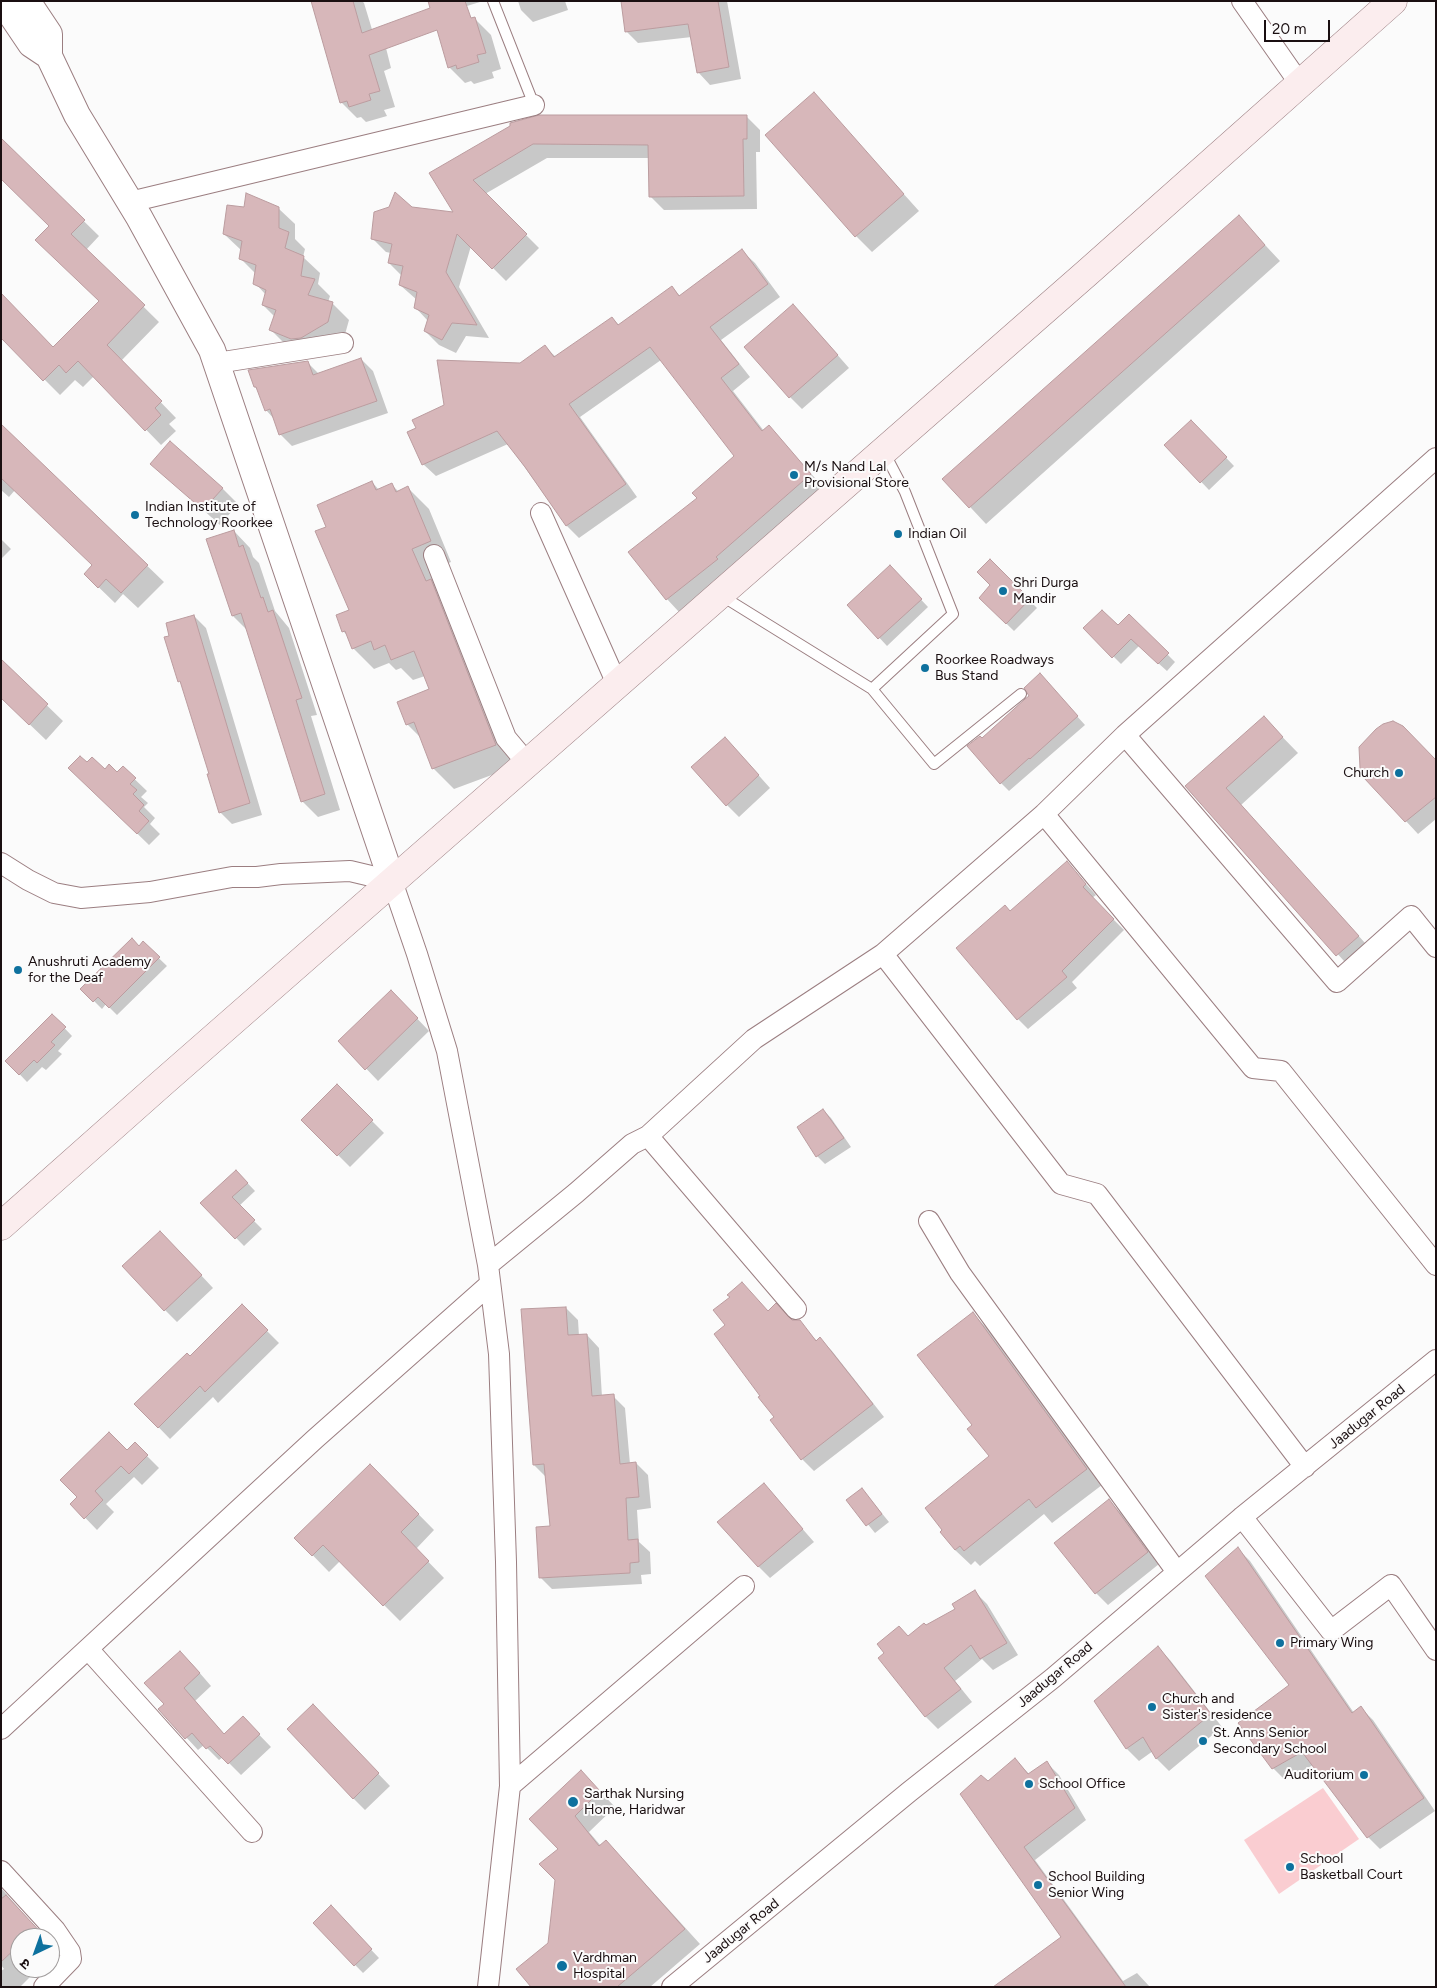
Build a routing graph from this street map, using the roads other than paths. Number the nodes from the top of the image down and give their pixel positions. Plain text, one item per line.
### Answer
1 (2, 1) edge
2 (27, 1) edge
3 (493, 1) edge
4 (1242, 1) edge
5 (1392, 1) edge
6 (49, 56) junction
7 (1300, 84) junction
8 (534, 105) joint
9 (134, 210) junction
10 (343, 343) dead end
11 (217, 363) junction
12 (884, 451) junction
13 (1436, 458) edge
14 (541, 513) dead end
15 (434, 555) dead end
16 (720, 594) junction
17 (617, 684) junction
18 (872, 689) junction
19 (1021, 694) dead end
20 (1125, 735) junction
21 (527, 763) junction
22 (1044, 814) junction
23 (1, 862) edge
24 (392, 881) junction
25 (1436, 947) edge
26 (884, 954) junction
27 (648, 1136) junction
28 (928, 1221) dead end
29 (1, 1226) edge
30 (1436, 1265) edge
31 (489, 1274) junction
32 (796, 1309) dead end
33 (1436, 1360) edge
34 (1305, 1467) junction
35 (1242, 1518) junction
36 (1178, 1572) junction
37 (744, 1586) dead end
38 (88, 1649) junction
39 (1436, 1650) edge
40 (1, 1729) edge
41 (510, 1786) junction
42 (252, 1832) dead end
43 (1, 1871) edge
44 (44, 1987) edge
45 (488, 1987) edge
46 (672, 1987) edge

1 - 6 street
2 - 6 street
3 - 8 lane
4 - 7 street
5 - 7 main road
6 - 9 street
7 - 12 main road
8 - 9 street
9 - 11 street
10 - 11 street
11 - 24 street
12 - 16 main road
12 - 18 lane
13 - 20 street
14 - 17 street
15 - 21 street
16 - 17 main road
16 - 18 lane
17 - 21 main road
18 - 19 lane
20 - 22 street
20 - 25 street
21 - 24 main road
22 - 26 street
22 - 30 street
23 - 24 street
24 - 29 main road
24 - 31 street
26 - 27 street
26 - 34 street
27 - 31 street
27 - 32 street
28 - 36 street
31 - 38 street
31 - 41 street
33 - 34 street, Jaadugar Road
34 - 35 street, Jaadugar Road
35 - 36 street, Jaadugar Road
35 - 39 street
36 - 46 street, Jaadugar Road
37 - 41 street
38 - 40 street
38 - 42 street
41 - 45 street
43 - 44 street

